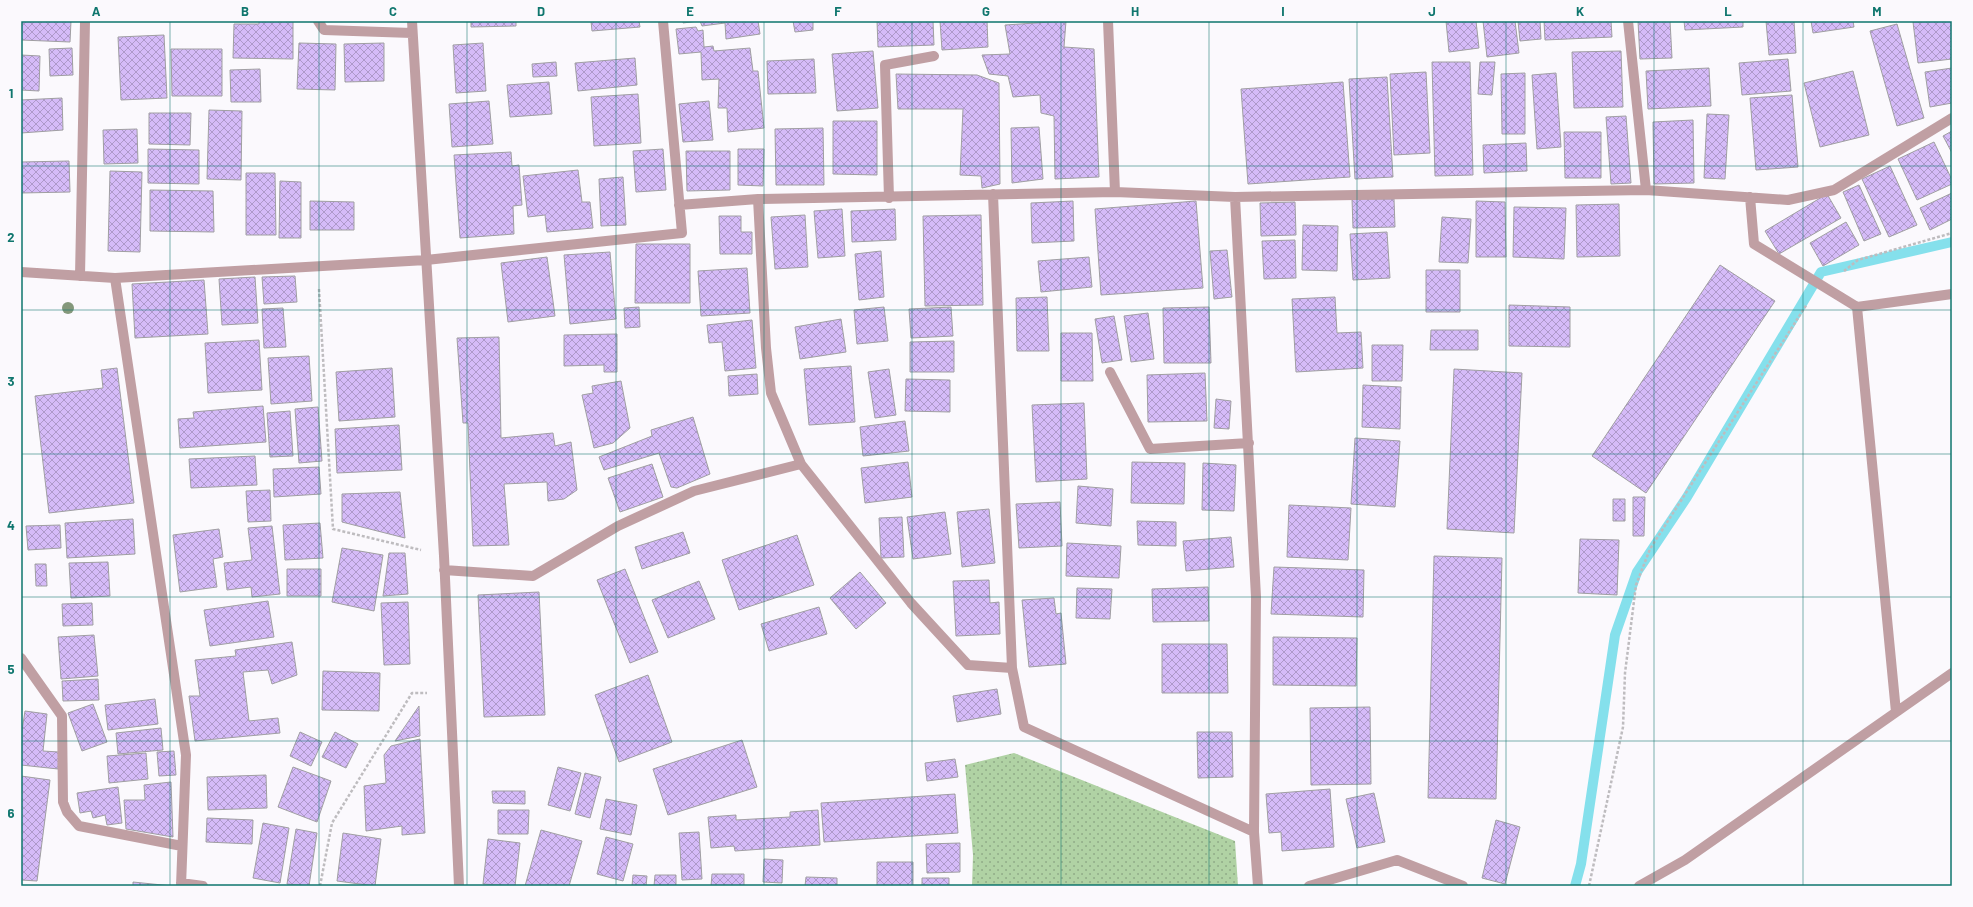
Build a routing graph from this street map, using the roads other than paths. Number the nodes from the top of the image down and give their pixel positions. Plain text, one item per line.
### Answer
1 (84, 21) edge
2 (318, 21) edge
3 (412, 21) edge
4 (663, 21) edge
5 (1108, 21) edge
6 (1628, 21) edge
7 (412, 33) junction
8 (934, 56) dead end
9 (1952, 118) edge
10 (1646, 190) junction
11 (1115, 192) junction
12 (993, 194) junction
13 (1235, 197) junction
14 (1750, 197) junction
15 (889, 198) junction
16 (758, 199) junction
17 (680, 205) junction
18 (426, 260) junction
19 (21, 272) edge
20 (80, 276) junction
21 (115, 278) junction
22 (1952, 294) edge
23 (1857, 307) junction
24 (1110, 372) dead end
25 (1249, 443) junction
26 (801, 464) junction
27 (444, 570) junction
28 (21, 658) edge
29 (1012, 668) junction
30 (1952, 673) edge
31 (1896, 712) junction
32 (1254, 832) junction
33 (182, 846) junction
34 (181, 884) edge
35 (203, 886) edge
36 (459, 886) edge
37 (1258, 886) edge
38 (1309, 886) edge
39 (1462, 886) edge
40 (1639, 886) edge

1 - 20 street
2 - 7 street
3 - 7 street
4 - 17 street
5 - 11 street
6 - 10 street
7 - 18 street
8 - 15 street
9 - 14 street
10 - 13 street
10 - 14 street
11 - 12 street
11 - 13 street
12 - 15 street
12 - 29 street
13 - 25 street
14 - 23 street
15 - 16 street
16 - 17 street
16 - 26 street
17 - 18 street
18 - 21 street
18 - 27 street
19 - 20 street
20 - 21 street
21 - 33 street
22 - 23 street
23 - 31 street
24 - 25 street
25 - 32 street
26 - 27 street
26 - 29 street
27 - 36 street
28 - 33 street
29 - 32 street
30 - 31 street
31 - 40 street
32 - 37 street
33 - 34 street
34 - 35 street
38 - 39 street

